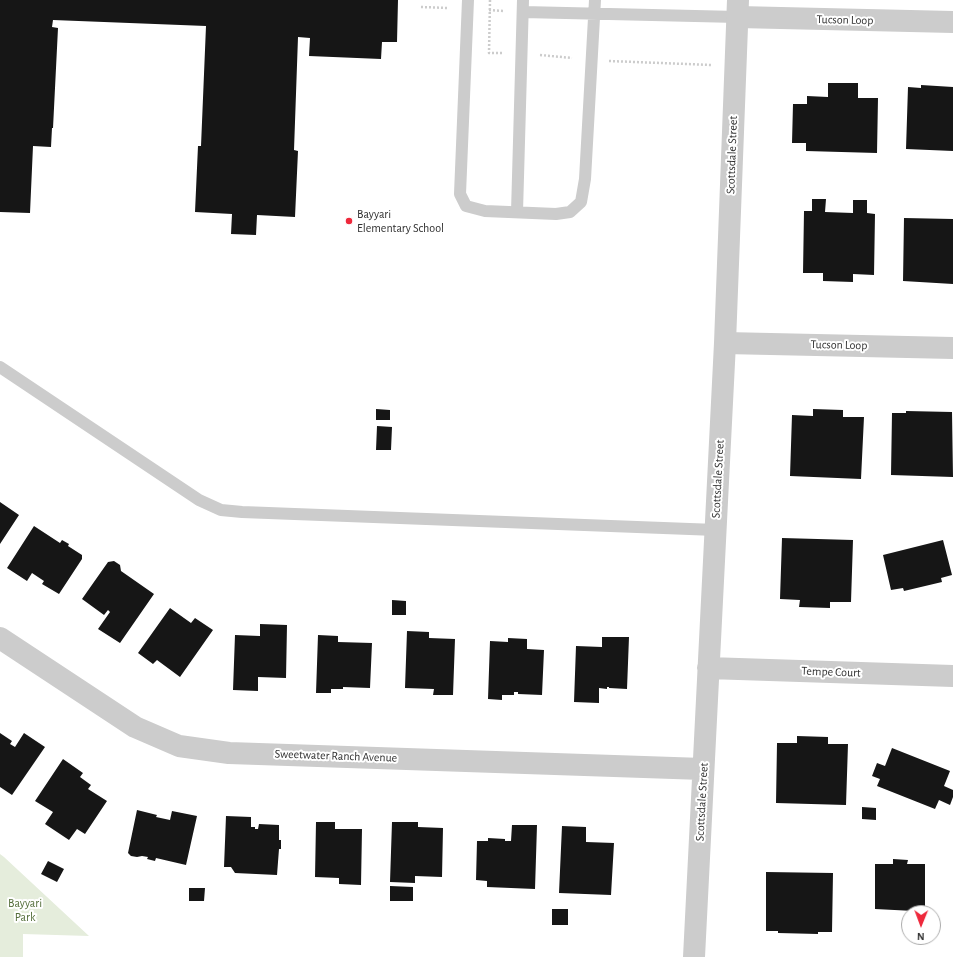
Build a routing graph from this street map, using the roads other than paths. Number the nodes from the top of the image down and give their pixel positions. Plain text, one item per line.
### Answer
1 (468, 0) edge
2 (595, 0) edge
3 (523, 6) edge
4 (738, 9) edge
5 (594, 14) junction
6 (953, 22) edge
7 (517, 212) junction
8 (725, 343) junction
9 (953, 348) edge
10 (0, 367) edge
11 (716, 530) junction
12 (0, 638) edge
13 (708, 668) junction
14 (953, 676) edge
15 (703, 769) junction
16 (694, 957) edge

1 - 7 lane
2 - 5 lane
3 - 5 lane
3 - 7 lane
4 - 5 lane
4 - 6 street, Tucson Loop
4 - 8 street, Scottsdale Street
5 - 7 lane
8 - 9 street, Tucson Loop
8 - 11 street, Scottsdale Street
10 - 11 lane
11 - 13 street, Scottsdale Street
12 - 15 street, Sweetwater Ranch Avenue
13 - 14 street, Tempe Court
13 - 15 street, Scottsdale Street
15 - 16 street, Scottsdale Street

